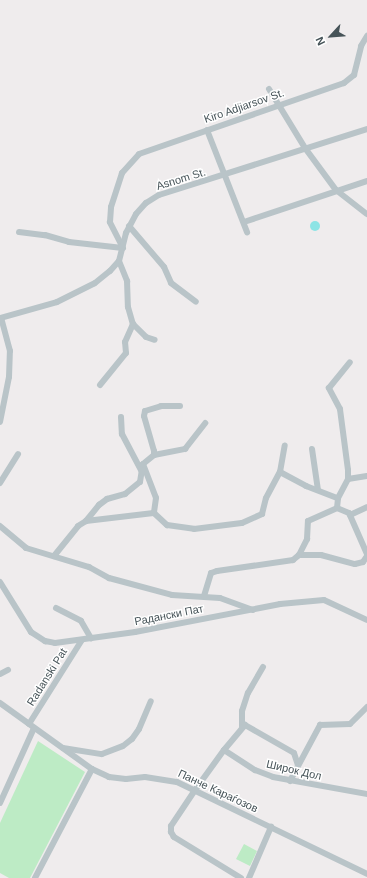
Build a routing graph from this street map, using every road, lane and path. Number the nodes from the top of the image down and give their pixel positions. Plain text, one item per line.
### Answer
1 (367, 36) edge
2 (361, 46) junction
3 (367, 50) edge
4 (269, 89) dead end
5 (279, 104) junction
6 (208, 130) junction
7 (367, 130) edge
8 (305, 148) junction
9 (227, 175) junction
10 (367, 181) edge
11 (336, 190) junction
12 (367, 214) edge
13 (244, 222) junction
14 (129, 226) junction
15 (19, 232) dead end
16 (247, 232) dead end
17 (123, 248) junction
18 (119, 261) junction
19 (196, 302) dead end
20 (0, 318) edge
21 (133, 324) junction
22 (154, 340) dead end
23 (350, 362) dead end
24 (100, 385) dead end
25 (180, 406) dead end
26 (121, 417) dead end
27 (0, 422) edge
28 (205, 423) dead end
29 (285, 445) dead end
30 (312, 449) dead end
31 (18, 454) dead end
32 (154, 455) junction
33 (143, 464) junction
34 (142, 472) junction
35 (280, 472) junction
36 (367, 476) edge
37 (348, 479) junction
38 (0, 483) edge
39 (318, 490) junction
40 (338, 498) junction
41 (367, 507) edge
42 (337, 508) junction
43 (154, 513) junction
44 (350, 515) junction
45 (86, 521) junction
46 (0, 526) edge
47 (299, 555) junction
48 (367, 555) edge
49 (54, 556) junction
50 (0, 582) edge
51 (204, 596) junction
52 (56, 608) dead end
53 (253, 610) junction
54 (367, 620) edge
55 (91, 638) junction
56 (82, 640) junction
57 (263, 667) dead end
58 (8, 670) dead end
59 (0, 674) edge
60 (151, 701) dead end
61 (0, 703) edge
62 (367, 707) edge
63 (32, 726) junction
64 (242, 726) junction
65 (60, 747) junction
66 (224, 750) junction
67 (298, 765) junction
68 (92, 769) junction
69 (290, 781) junction
70 (195, 790) junction
71 (367, 794) edge
72 (0, 803) edge
73 (271, 827) junction
74 (367, 874) edge
75 (35, 878) edge
76 (241, 878) edge
77 (249, 878) edge

1 - 2 street
2 - 3 street
2 - 5 street, Kiro Adjiarsov St.
4 - 5 street
5 - 6 street, Kiro Adjiarsov St.
5 - 8 street
6 - 9 street
6 - 17 street, Kiro Adjiarsov St.
7 - 8 street, Asnom St.
8 - 9 street, Asnom St.
8 - 11 street
9 - 13 street
9 - 14 street, Asnom St.
10 - 11 street
11 - 12 street
11 - 13 street
13 - 16 street
14 - 17 street, Asnom St.
14 - 19 street
15 - 17 street
17 - 18 street, Asnom St.
18 - 20 street, Asnom St.
18 - 21 street
20 - 27 street
21 - 22 street
21 - 24 street
23 - 37 street
25 - 32 street
26 - 34 street
28 - 32 street
29 - 35 street
30 - 39 street
31 - 38 street
32 - 33 street
33 - 34 street
33 - 43 street
34 - 45 street
35 - 39 street
35 - 43 street
36 - 37 street
37 - 40 street
39 - 40 street
40 - 42 street
41 - 44 street
42 - 44 street
42 - 47 street
43 - 45 street
44 - 48 street
45 - 49 street
46 - 49 street
47 - 48 street
47 - 51 street
49 - 51 street
50 - 56 street, Радански Пат
51 - 53 street
52 - 55 street
53 - 54 street, Радански Пат
53 - 55 street, Радански Пат
55 - 56 street, Радански Пат
56 - 63 street, Radanski Pat
57 - 64 street
58 - 59 street
60 - 65 street
61 - 63 street, Панче Караѓозов
62 - 67 street
63 - 65 street, Панче Караѓозов
63 - 72 street, Radanski Pat
64 - 66 street
64 - 67 street
65 - 68 street, Панче Караѓозов
66 - 69 street, Широк Дол
66 - 70 street
67 - 69 street
68 - 70 street, Панче Караѓозов
68 - 75 street
69 - 71 street, Широк Дол
70 - 73 street, Панче Караѓозов
70 - 76 street
73 - 74 street, Панче Караѓозов
73 - 77 street

